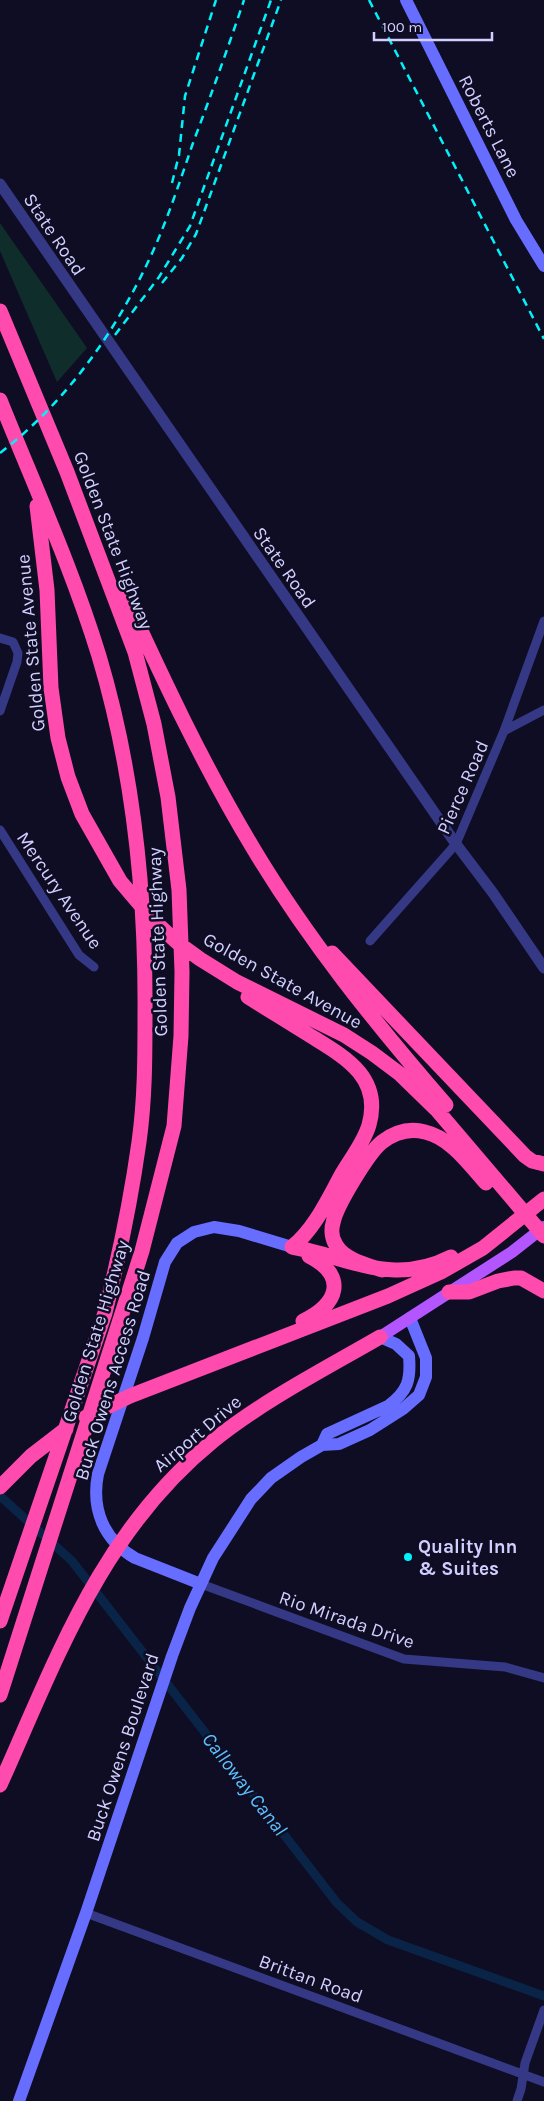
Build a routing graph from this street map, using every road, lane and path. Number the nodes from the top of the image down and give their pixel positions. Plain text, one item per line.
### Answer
1 (406, 0) edge
2 (0, 184) edge
3 (544, 266) edge
4 (0, 311) edge
5 (0, 400) edge
6 (68, 472) junction
7 (35, 487) junction
8 (544, 621) edge
9 (0, 638) edge
10 (544, 710) edge
11 (0, 711) edge
12 (504, 731) junction
13 (0, 830) edge
14 (456, 844) junction
15 (305, 927) junction
16 (370, 941) dead end
17 (199, 960) junction
18 (94, 967) dead end
19 (544, 968) edge
20 (544, 1164) edge
21 (515, 1197) junction
22 (544, 1199) edge
23 (544, 1214) edge
24 (544, 1220) edge
25 (544, 1227) edge
26 (544, 1236) edge
27 (494, 1239) junction
28 (292, 1247) junction
29 (382, 1270) junction
30 (544, 1291) edge
31 (449, 1292) junction
32 (410, 1318) junction
33 (380, 1337) junction
34 (240, 1353) junction
35 (322, 1445) junction
36 (0, 1487) edge
37 (201, 1584) junction
38 (0, 1622) edge
39 (544, 1678) edge
40 (0, 1695) edge
41 (0, 1785) edge
42 (86, 1913) junction
43 (544, 2010) edge
44 (524, 2074) junction
45 (544, 2082) edge
46 (19, 2101) edge
47 (517, 2101) edge

1 - 3 main road, Roberts Lane
2 - 14 street, State Road
4 - 6 highway, Golden State Highway
5 - 7 highway, Golden State Highway
6 - 15 highway, Golden State Avenue
6 - 40 highway, Golden State Highway
7 - 17 highway, Golden State Avenue
7 - 38 highway, Golden State Highway
8 - 12 street, Pierce Road
9 - 11 street
10 - 12 street
12 - 14 street, Pierce Road
13 - 18 street, Mercury Avenue
14 - 16 street, Pierce Road
14 - 19 street, State Road
15 - 20 highway
15 - 21 highway, Golden State Avenue
17 - 21 highway, Golden State Avenue
17 - 28 highway
21 - 23 highway
21 - 24 highway, Golden State Avenue
21 - 26 highway
21 - 29 highway
22 - 27 highway
25 - 31 main road, Airport Drive
27 - 29 highway
27 - 34 highway
28 - 29 highway
28 - 34 highway
28 - 37 main road, Buck Owens Access Road
30 - 31 highway
31 - 32 main road, Airport Drive
32 - 33 main road, Airport Drive
32 - 35 main road, Buck Owens Boulevard
33 - 35 main road, Buck Owens Boulevard
33 - 41 highway, Airport Drive
34 - 36 highway
35 - 37 main road, Buck Owens Boulevard
37 - 39 street, Rio Mirada Drive
37 - 42 main road, Buck Owens Boulevard
42 - 44 street, Brittan Road
42 - 46 main road, Buck Owens Boulevard
43 - 44 street
44 - 45 street, Brittan Road
44 - 47 street

